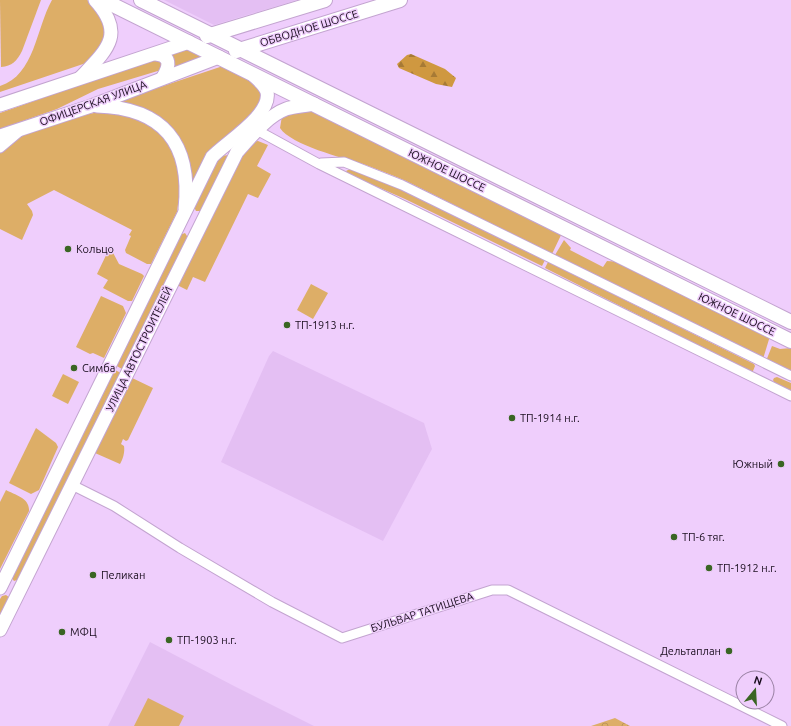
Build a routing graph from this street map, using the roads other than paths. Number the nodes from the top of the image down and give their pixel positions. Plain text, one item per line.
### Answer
1 (95, 0) edge
2 (103, 0) edge
3 (141, 0) edge
4 (326, 0) edge
5 (400, 0) edge
6 (211, 35) junction
7 (189, 42) junction
8 (240, 49) junction
9 (156, 54) junction
10 (219, 57) junction
11 (253, 75) junction
12 (163, 77) junction
13 (79, 79) junction
14 (314, 104) junction
15 (0, 105) edge
16 (91, 106) junction
17 (253, 128) junction
18 (23, 129) junction
19 (0, 136) edge
20 (0, 148) edge
21 (320, 164) junction
22 (182, 221) junction
23 (196, 234) junction
24 (791, 322) edge
25 (791, 341) edge
26 (791, 376) edge
27 (791, 396) edge
28 (72, 485) junction
29 (1, 586) edge
30 (18, 593) junction
31 (0, 630) edge
32 (782, 726) edge

1 - 13 main road
2 - 7 main road, ЮЖНОЕ ШОССЕ
3 - 6 main road, ЮЖНОЕ ШОССЕ
4 - 6 main road, ОБВОДНОЕ ШОССЕ
5 - 8 main road, ОБВОДНОЕ ШОССЕ
6 - 7 main road
6 - 8 main road, ЮЖНОЕ ШОССЕ
7 - 9 main road
7 - 10 main road, ЮЖНОЕ ШОССЕ
8 - 10 main road, ОБВОДНОЕ ШОССЕ
8 - 24 main road, ЮЖНОЕ ШОССЕ
9 - 12 main road
9 - 13 main road
10 - 11 main road, ЮЖНОЕ ШОССЕ
10 - 12 main road, ОФИЦЕРСКАЯ УЛИЦА
11 - 14 main road, ЮЖНОЕ ШОССЕ
11 - 17 main road, УЛИЦА АВТОСТРОИТЕЛЕЙ
12 - 16 main road, ОФИЦЕРСКАЯ УЛИЦА
13 - 15 main road
14 - 17 main road, УЛИЦА АВТОСТРОИТЕЛЕЙ
14 - 25 main road, ЮЖНОЕ ШОССЕ
16 - 18 main road, ОФИЦЕРСКАЯ УЛИЦА
16 - 22 main road, УЛИЦА АВТОСТРОИТЕЛЕЙ
17 - 21 street
17 - 22 main road, УЛИЦА АВТОСТРОИТЕЛЕЙ
17 - 23 main road, УЛИЦА АВТОСТРОИТЕЛЕЙ
18 - 19 main road, ОФИЦЕРСКАЯ УЛИЦА
18 - 20 street, ОФИЦЕРСКАЯ УЛИЦА
21 - 26 street
21 - 27 street
22 - 23 main road
22 - 29 main road, УЛИЦА АВТОСТРОИТЕЛЕЙ
23 - 28 main road, УЛИЦА АВТОСТРОИТЕЛЕЙ
28 - 30 main road, УЛИЦА АВТОСТРОИТЕЛЕЙ
28 - 32 street, БУЛЬВАР ТАТИЩЕВА
29 - 30 main road
30 - 31 main road, УЛИЦА АВТОСТРОИТЕЛЕЙ

